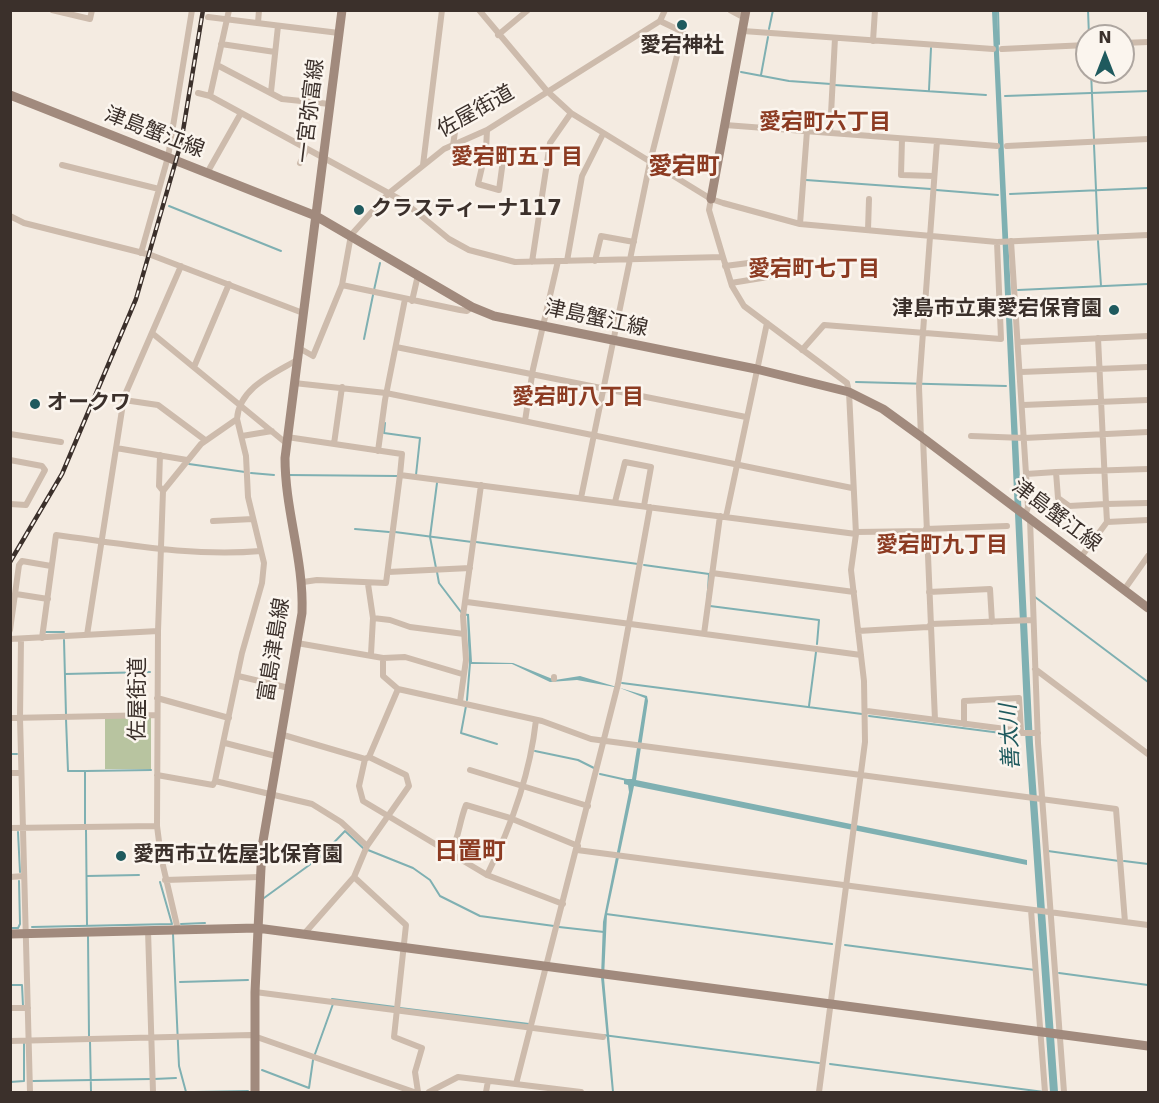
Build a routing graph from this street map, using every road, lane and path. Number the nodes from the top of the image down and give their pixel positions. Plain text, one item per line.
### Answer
1 (52, 10) edge
2 (92, 10) edge
3 (192, 10) edge
4 (229, 10) edge
5 (260, 10) edge
6 (342, 10) edge
7 (442, 10) edge
8 (479, 10) edge
9 (528, 10) edge
10 (665, 10) edge
11 (730, 10) edge
12 (875, 10) edge
13 (746, 14) edge
14 (208, 17) dead end
15 (226, 20) junction
16 (660, 21) junction
17 (258, 23) junction
18 (278, 26) junction
19 (743, 31) junction
20 (339, 33) junction
21 (498, 35) junction
22 (835, 38) junction
23 (873, 40) junction
24 (221, 44) junction
25 (1075, 46) edge
26 (993, 49) dead end
27 (1002, 49) dead end
28 (275, 51) junction
29 (217, 65) junction
30 (547, 91) junction
31 (270, 92) junction
32 (198, 93) dead end
33 (10, 95) edge
34 (210, 96) junction
35 (330, 104) junction
36 (241, 113) junction
37 (571, 113) junction
38 (725, 125) junction
39 (487, 130) junction
40 (807, 131) junction
41 (455, 132) dead end
42 (830, 133) junction
43 (603, 134) junction
44 (902, 138) junction
45 (1149, 139) edge
46 (937, 141) junction
47 (453, 145) junction
48 (997, 146) dead end
49 (1007, 146) dead end
50 (307, 149) junction
51 (486, 150) junction
52 (168, 157) junction
53 (324, 158) junction
54 (650, 162) junction
55 (300, 163) dead end
56 (62, 165) dead end
57 (423, 165) junction
58 (207, 173) junction
59 (934, 176) junction
60 (159, 189) junction
61 (389, 193) junction
62 (711, 199) junction
63 (869, 199) dead end
64 (10, 216) edge
65 (316, 216) junction
66 (800, 224) junction
67 (868, 230) junction
68 (351, 235) junction
69 (1149, 235) edge
70 (930, 236) junction
71 (634, 242) junction
72 (999, 242) junction
73 (1011, 242) junction
74 (141, 254) junction
75 (723, 257) junction
76 (630, 260) junction
77 (558, 261) junction
78 (567, 261) junction
79 (595, 261) junction
80 (532, 262) junction
81 (181, 266) junction
82 (725, 266) junction
83 (418, 275) junction
84 (731, 283) junction
85 (230, 284) junction
86 (342, 285) junction
87 (409, 300) junction
88 (472, 307) junction
89 (303, 313) junction
90 (766, 323) junction
91 (544, 326) junction
92 (152, 333) junction
93 (923, 334) junction
94 (1149, 336) edge
95 (1098, 338) junction
96 (614, 341) junction
97 (1019, 342) junction
98 (396, 347) junction
99 (298, 348) junction
100 (802, 350) junction
101 (297, 360) junction
102 (1149, 367) edge
103 (194, 368) junction
104 (756, 369) junction
105 (1099, 369) junction
106 (1021, 372) junction
107 (533, 374) junction
108 (294, 383) junction
109 (342, 387) junction
110 (605, 388) junction
111 (849, 392) junction
112 (387, 393) junction
113 (124, 400) junction
114 (1149, 400) edge
115 (1101, 402) junction
116 (240, 405) junction
117 (1023, 405) junction
118 (746, 417) junction
119 (237, 419) junction
120 (525, 421) junction
121 (272, 431) junction
122 (1149, 432) edge
123 (10, 434) edge
124 (1103, 434) junction
125 (595, 435) junction
126 (242, 436) junction
127 (971, 436) dead end
128 (922, 437) junction
129 (1023, 438) junction
130 (205, 440) junction
131 (287, 440) junction
132 (61, 442) dead end
133 (334, 444) junction
134 (116, 448) junction
135 (378, 451) junction
136 (160, 455) junction
137 (10, 460) edge
138 (187, 460) junction
139 (736, 464) junction
140 (1149, 468) edge
141 (1104, 470) junction
142 (1056, 472) junction
143 (1026, 474) junction
144 (400, 475) junction
145 (481, 485) junction
146 (852, 488) junction
147 (164, 491) junction
148 (581, 498) junction
149 (615, 502) junction
150 (1149, 503) edge
151 (10, 504) edge
152 (1106, 504) junction
153 (647, 507) junction
154 (723, 517) junction
155 (1028, 517) junction
156 (253, 519) junction
157 (1149, 520) edge
158 (213, 521) dead end
159 (1107, 522) junction
160 (1007, 526) dead end
161 (926, 530) junction
162 (856, 533) junction
163 (102, 542) junction
164 (160, 551) junction
165 (261, 551) junction
166 (1149, 556) edge
167 (1081, 557) junction
168 (51, 566) junction
169 (470, 568) junction
170 (388, 572) junction
171 (712, 573) junction
172 (303, 582) junction
173 (368, 584) junction
174 (1124, 590) junction
175 (854, 592) junction
176 (929, 592) junction
177 (16, 594) junction
178 (48, 599) junction
179 (466, 602) junction
180 (1149, 608) edge
181 (374, 618) junction
182 (1032, 620) junction
183 (992, 622) junction
184 (629, 624) junction
185 (931, 624) junction
186 (10, 630) edge
187 (858, 630) junction
188 (158, 631) junction
189 (464, 634) junction
190 (704, 634) junction
191 (87, 635) junction
192 (42, 638) junction
193 (10, 639) edge
194 (21, 639) junction
195 (297, 643) junction
196 (371, 654) junction
197 (861, 655) junction
198 (383, 658) junction
199 (1035, 669) junction
200 (462, 674) junction
201 (238, 676) junction
202 (289, 688) junction
203 (398, 689) junction
204 (157, 698) junction
205 (460, 702) junction
206 (867, 711) junction
207 (157, 715) junction
208 (10, 718) edge
209 (20, 718) junction
210 (229, 718) junction
211 (536, 720) junction
212 (935, 720) junction
213 (964, 724) junction
214 (1022, 733) dead end
215 (1036, 733) junction
216 (280, 734) junction
217 (604, 741) junction
218 (225, 743) junction
219 (1149, 754) edge
220 (276, 756) junction
221 (367, 758) junction
222 (470, 771) dead end
223 (21, 773) junction
224 (10, 774) edge
225 (157, 775) junction
226 (860, 775) junction
227 (215, 781) junction
228 (524, 786) junction
229 (270, 795) junction
230 (1041, 799) junction
231 (588, 806) junction
232 (387, 816) junction
233 (512, 819) junction
234 (157, 826) junction
235 (10, 828) edge
236 (23, 828) junction
237 (367, 846) junction
238 (578, 848) junction
239 (450, 854) junction
240 (487, 874) junction
241 (24, 876) junction
242 (10, 877) edge
243 (260, 877) junction
244 (354, 877) junction
245 (165, 880) junction
246 (846, 885) junction
247 (563, 904) junction
248 (1032, 910) junction
249 (1050, 912) junction
250 (1125, 921) junction
251 (1149, 925) edge
252 (257, 928) junction
253 (148, 930) junction
254 (178, 930) junction
255 (26, 933) junction
256 (10, 934) edge
257 (304, 934) junction
258 (405, 948) junction
259 (547, 967) junction
260 (255, 992) junction
261 (831, 1004) junction
262 (10, 1008) edge
263 (27, 1008) junction
264 (397, 1010) junction
265 (531, 1027) junction
266 (1042, 1032) junction
267 (1058, 1034) junction
268 (255, 1036) junction
269 (151, 1037) junction
270 (603, 1037) dead end
271 (28, 1040) junction
272 (10, 1041) edge
273 (1149, 1046) edge
274 (488, 1081) junction
275 (516, 1084) junction
276 (30, 1092) edge
277 (153, 1092) edge
278 (255, 1092) edge
279 (416, 1092) edge
280 (429, 1092) edge
281 (486, 1092) edge
282 (581, 1092) edge
283 (819, 1092) edge
284 (1045, 1092) edge
285 (1064, 1092) edge

1 - 2 street
3 - 52 street
4 - 15 street
5 - 17 street
6 - 20 main road, 一宮弥富線
7 - 57 street
8 - 21 street
9 - 21 street
10 - 16 street
11 - 13 street
12 - 23 street
13 - 19 main road
14 - 15 street
15 - 17 street
15 - 24 street
16 - 30 street, 佐屋街道
16 - 54 street
17 - 18 street
18 - 20 street
18 - 28 street
19 - 22 street
19 - 38 main road
20 - 35 main road, 一宮弥富線
21 - 30 street
22 - 23 street
22 - 42 street
23 - 26 street
24 - 28 street
24 - 29 street
25 - 27 street
28 - 31 street
29 - 31 street
29 - 34 street
30 - 37 street
30 - 39 street, 佐屋街道
31 - 35 street
32 - 34 street
33 - 52 main road, 津島蟹江線
34 - 36 street
35 - 53 main road, 一宮弥富線
36 - 50 street
36 - 58 street
37 - 43 street
37 - 80 street
38 - 40 street
38 - 62 main road
39 - 47 street, 佐屋街道
39 - 51 street
40 - 42 street
40 - 66 street
41 - 47 street
42 - 44 street
43 - 54 street
43 - 78 street
44 - 46 street
44 - 59 street
45 - 49 street
46 - 48 street
46 - 59 street
47 - 57 street, 佐屋街道
50 - 53 street
50 - 55 street
51 - 51 street
52 - 58 main road, 津島蟹江線
52 - 60 street
53 - 61 street
53 - 65 main road, 一宮弥富線
54 - 62 street
54 - 71 street
56 - 60 street
57 - 61 street, 佐屋街道
58 - 65 main road, 津島蟹江線
59 - 70 street
60 - 74 street
61 - 68 street, 佐屋街道
61 - 80 street
62 - 66 street
62 - 75 street
63 - 67 street
64 - 74 street
65 - 68 main road, 津島蟹江線
65 - 89 main road, 富島津島線
66 - 67 street
67 - 70 street
68 - 83 main road, 津島蟹江線
68 - 86 street
69 - 73 street
70 - 72 street
70 - 93 street
71 - 76 street
71 - 79 street
72 - 73 street
72 - 93 street
73 - 97 street
74 - 81 street
75 - 76 street
75 - 82 street
76 - 79 street
76 - 96 street
77 - 78 street
77 - 80 street
77 - 91 street
78 - 79 street
81 - 85 street
81 - 92 street
82 - 84 street
82 - 84 street
83 - 87 street
83 - 88 main road, 津島蟹江線
84 - 90 street
85 - 89 street
85 - 103 street
86 - 87 street
86 - 99 street
87 - 88 street
87 - 98 street
88 - 91 main road, 津島蟹江線
89 - 99 main road, 富島津島線
90 - 100 street
90 - 104 street
91 - 96 main road, 津島蟹江線
91 - 107 street
92 - 103 street
92 - 113 street
93 - 100 street
93 - 128 street
94 - 95 street
95 - 97 street
95 - 105 street
96 - 104 main road, 津島蟹江線
96 - 110 street
97 - 106 street
98 - 107 street
98 - 112 street
99 - 101 main road, 富島津島線
100 - 111 street
101 - 108 main road, 富島津島線
101 - 116 street
102 - 105 street
103 - 116 street
104 - 111 main road, 津島蟹江線
104 - 118 street
105 - 106 street
105 - 115 street
106 - 117 street
107 - 110 street
107 - 120 street
108 - 109 street
108 - 131 main road, 富島津島線
109 - 112 street
109 - 133 street
110 - 118 street
110 - 125 street
111 - 128 main road, 津島蟹江線
111 - 146 street
112 - 120 street
112 - 135 street
113 - 130 street
113 - 134 street
114 - 115 street
115 - 117 street
115 - 124 street
116 - 119 street
116 - 121 street
117 - 129 street
118 - 139 street
119 - 126 street
119 - 130 street
120 - 125 street
121 - 126 street
121 - 131 street
122 - 124 street
123 - 132 street
124 - 129 street
124 - 141 street
125 - 139 street
125 - 148 street
126 - 156 street
127 - 129 street
128 - 155 main road, 津島蟹江線
128 - 161 street
129 - 143 street
130 - 138 street
131 - 133 street
131 - 172 main road, 富島津島線
133 - 135 street
134 - 136 street
134 - 163 street
135 - 144 street
136 - 138 street
136 - 147 street, 佐屋街道
137 - 151 street
138 - 147 street
139 - 146 street
139 - 154 street
140 - 141 street
141 - 142 street
141 - 152 street
142 - 143 street
142 - 152 street
143 - 155 street
144 - 145 street
144 - 170 street
145 - 148 street
145 - 169 street
146 - 162 street
147 - 164 street, 佐屋街道
148 - 149 street
149 - 153 street
149 - 153 street
150 - 152 street
152 - 159 street
153 - 154 street
153 - 184 street
154 - 162 street
154 - 171 street
155 - 167 main road, 津島蟹江線
155 - 182 street
156 - 158 street
156 - 165 street
157 - 159 street
159 - 167 street
160 - 161 street
161 - 162 street
161 - 176 street
162 - 175 street
163 - 164 street
163 - 168 street
163 - 191 street
164 - 165 street
164 - 188 street, 佐屋街道
165 - 201 street
166 - 174 street
167 - 174 main road, 津島蟹江線
168 - 177 street
168 - 178 street
169 - 170 street
169 - 179 street
170 - 173 street
171 - 175 street
171 - 190 street
172 - 173 street
172 - 195 main road, 富島津島線
173 - 181 street
174 - 180 main road, 津島蟹江線
175 - 187 street
176 - 183 street
176 - 185 street
177 - 178 street
177 - 186 street
178 - 192 street
179 - 184 street
179 - 189 street
181 - 189 street
181 - 196 street
182 - 183 street
182 - 199 street
183 - 185 street
184 - 190 street
184 - 217 street
185 - 187 street
185 - 212 street
187 - 197 street
188 - 191 street
188 - 204 street, 佐屋街道
189 - 200 street
190 - 197 street
191 - 192 street
192 - 194 street
193 - 194 street
194 - 209 street
195 - 196 street
195 - 202 main road, 富島津島線
196 - 198 street
197 - 206 street
198 - 200 street
198 - 203 street
199 - 215 street
199 - 219 street
200 - 205 street
201 - 202 street
201 - 210 street
202 - 216 main road, 富島津島線
203 - 205 street
203 - 221 street
204 - 207 street, 佐屋街道
204 - 210 street
205 - 211 street
206 - 212 street
206 - 226 street
207 - 209 street
207 - 225 street, 佐屋街道
208 - 209 street
209 - 223 street
210 - 218 street
211 - 217 street
211 - 228 street
212 - 213 street
213 - 213 street
214 - 215 street
215 - 230 street
216 - 220 main road, 富島津島線
216 - 221 street
217 - 226 street
217 - 231 street
218 - 220 street
218 - 227 street
220 - 229 main road, 富島津島線
221 - 232 street
221 - 232 street
222 - 228 street
223 - 224 street
223 - 236 street
225 - 227 street
225 - 234 street, 佐屋街道
226 - 230 street
226 - 246 street
227 - 229 street
228 - 231 street
228 - 233 street
229 - 237 street
229 - 243 main road, 富島津島線
230 - 249 street
230 - 250 street
231 - 238 street
232 - 237 street
232 - 239 street
233 - 238 street
233 - 239 street
233 - 240 street
234 - 236 street
234 - 245 street, 佐屋街道
235 - 236 street
236 - 241 street
237 - 244 street
238 - 246 street
238 - 247 street
239 - 240 street
240 - 247 street
241 - 242 street
241 - 255 street
243 - 245 street
243 - 252 main road, 富島津島線
244 - 257 street
244 - 258 street
245 - 254 street, 佐屋街道
246 - 248 street
246 - 261 street
247 - 259 street
248 - 249 street
248 - 266 street
249 - 250 street
249 - 267 street
250 - 251 street
252 - 254 main road
252 - 257 main road
252 - 260 main road, 富島津島線
253 - 254 main road
253 - 255 main road
253 - 269 street
255 - 256 main road
255 - 263 street
257 - 258 main road
258 - 259 main road
258 - 264 street
259 - 261 main road
259 - 265 street
260 - 264 street
260 - 268 main road, 富島津島線
261 - 266 main road
261 - 283 street
262 - 263 street
263 - 271 street
264 - 265 street
264 - 279 street
265 - 270 street
265 - 275 street
266 - 267 main road
266 - 284 street
267 - 273 main road
267 - 285 street
268 - 269 street
268 - 278 main road, 富島津島線
268 - 279 street
269 - 271 street
269 - 277 street
271 - 272 street
271 - 276 street
274 - 275 street
274 - 280 street
274 - 281 street
275 - 282 street

